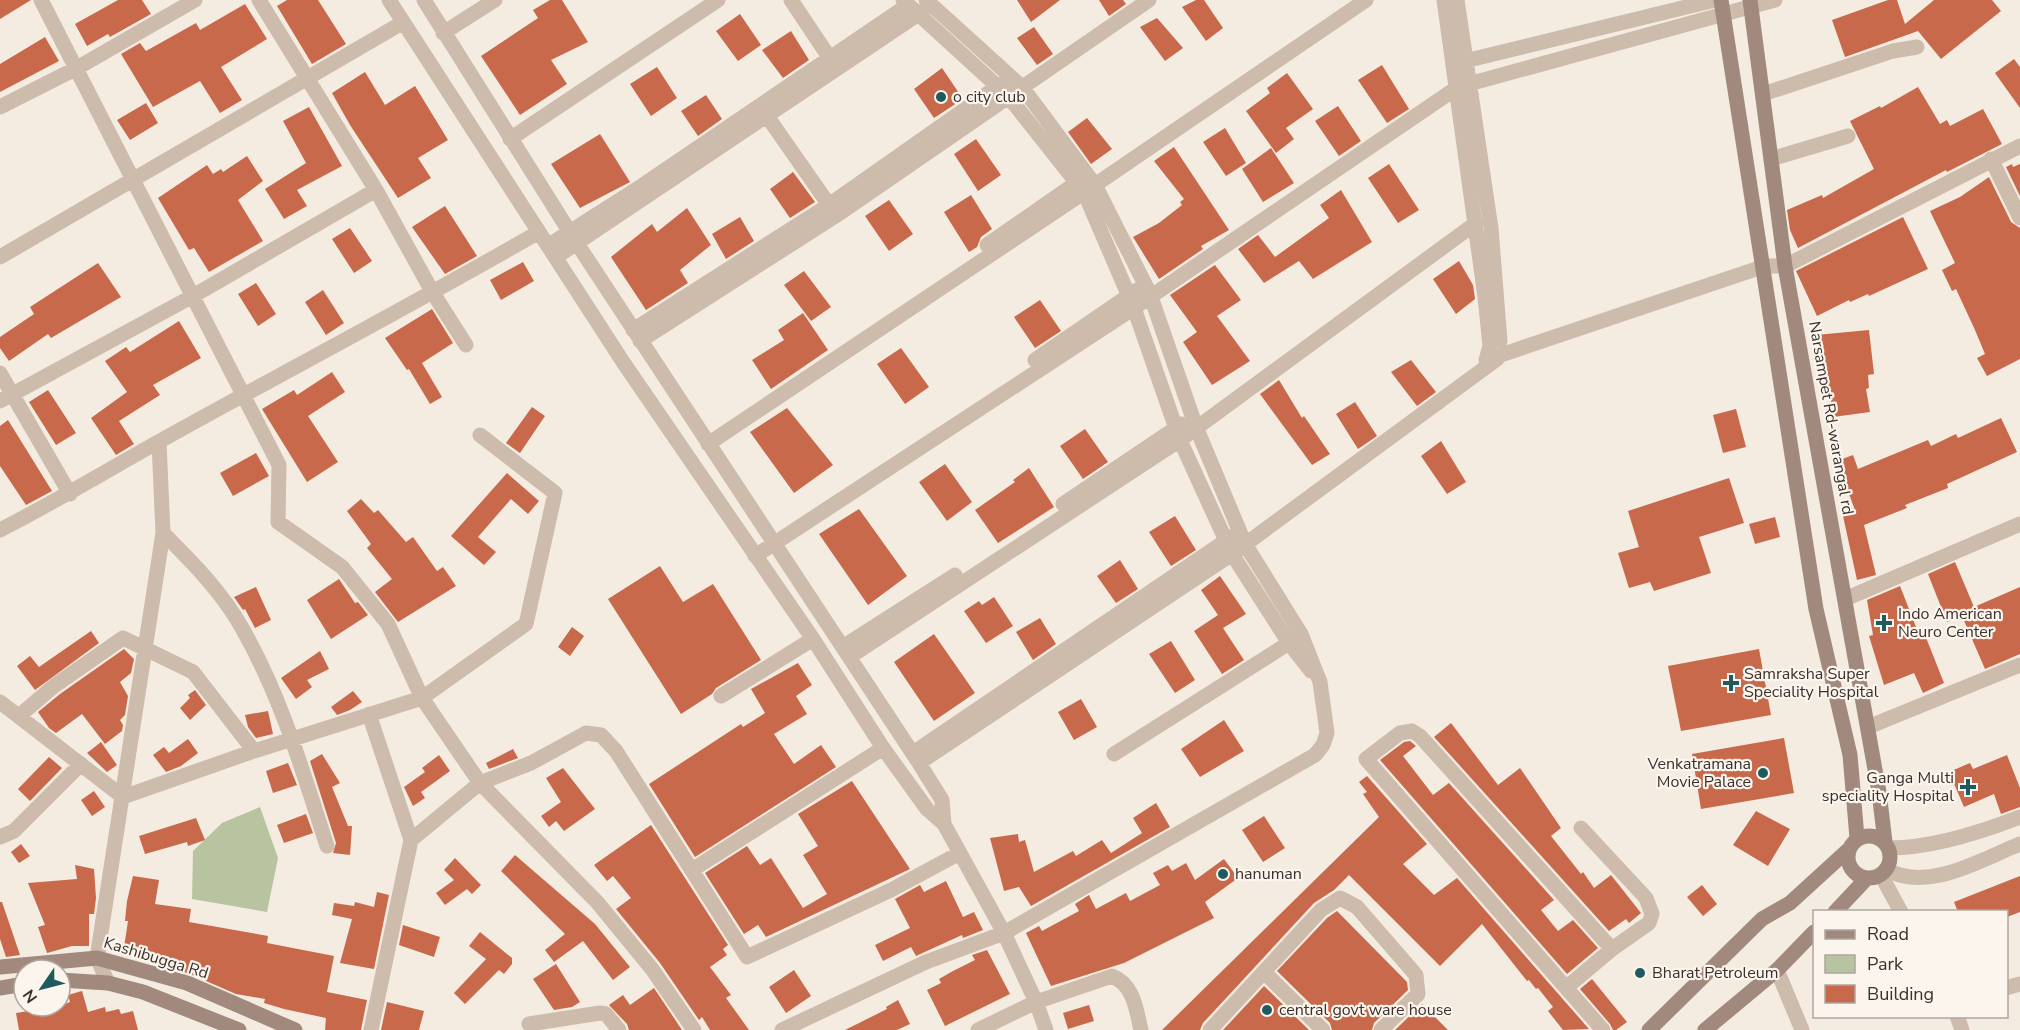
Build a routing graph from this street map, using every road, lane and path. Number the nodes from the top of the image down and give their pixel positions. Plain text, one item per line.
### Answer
1 (41, 0) edge
2 (195, 0) edge
3 (259, 0) edge
4 (389, 0) edge
5 (424, 0) edge
6 (479, 0) edge
7 (495, 0) edge
8 (700, 0) edge
9 (718, 0) edge
10 (791, 0) edge
11 (1149, 0) edge
12 (1365, 0) edge
13 (1444, 0) edge
14 (1457, 0) edge
15 (1715, 0) edge
16 (1775, 0) edge
17 (929, 2) edge
18 (1751, 4) edge
19 (909, 7) edge
20 (1723, 8) edge
21 (402, 23) junction
22 (441, 30) junction
23 (1917, 47) dead end
24 (1465, 61) junction
25 (834, 64) junction
26 (77, 68) junction
27 (308, 78) junction
28 (1017, 82) junction
29 (1463, 85) junction
30 (1003, 91) junction
31 (1763, 94) junction
32 (0, 106) edge
33 (767, 116) junction
34 (508, 135) junction
35 (1848, 136) dead end
36 (2020, 146) edge
37 (1771, 159) junction
38 (1991, 159) junction
39 (132, 180) junction
40 (1086, 184) junction
41 (376, 190) junction
42 (833, 210) junction
43 (2020, 218) edge
44 (1476, 223) junction
45 (539, 232) junction
46 (573, 238) junction
47 (552, 251) junction
48 (0, 257) edge
49 (1765, 266) junction
50 (1785, 266) junction
51 (1148, 289) junction
52 (433, 293) junction
53 (193, 297) junction
54 (1132, 302) junction
55 (637, 336) junction
56 (466, 345) dead end
57 (1496, 351) junction
58 (0, 373) edge
59 (246, 396) junction
60 (7, 397) edge
61 (1195, 421) junction
62 (1178, 434) junction
63 (480, 435) dead end
64 (159, 441) junction
65 (706, 441) junction
66 (70, 494) junction
67 (2020, 524) edge
68 (0, 530) edge
69 (163, 532) junction
70 (1242, 538) junction
71 (772, 539) junction
72 (1229, 547) junction
73 (752, 551) junction
74 (1845, 599) junction
75 (151, 621) junction
76 (123, 638) junction
77 (813, 639) junction
78 (1288, 643) junction
79 (146, 651) junction
80 (847, 651) junction
81 (2020, 665) edge
82 (1320, 682) junction
83 (721, 696) dead end
84 (422, 698) junction
85 (0, 702) edge
86 (369, 714) junction
87 (20, 716) junction
88 (1868, 727) junction
89 (292, 740) junction
90 (883, 748) junction
91 (254, 751) junction
92 (1114, 754) dead end
93 (916, 758) junction
94 (81, 764) junction
95 (480, 783) junction
96 (123, 797) junction
97 (2020, 818) edge
98 (944, 824) junction
99 (1581, 828) dead end
100 (0, 837) edge
101 (411, 840) junction
102 (1853, 844) junction
103 (2020, 844) edge
104 (1887, 845) junction
105 (327, 846) dead end
106 (960, 853) junction
107 (692, 870) junction
108 (1878, 874) junction
109 (1836, 910) edge
110 (1900, 910) edge
111 (1004, 933) junction
112 (1813, 934) edge
113 (1612, 949) junction
114 (97, 958) junction
115 (0, 967) edge
116 (1778, 970) junction
117 (1264, 972) junction
118 (72, 981) edge
119 (108, 983) junction
120 (1567, 987) junction
121 (1036, 1002) junction
122 (529, 1024) dead end
123 (239, 1030) edge
124 (295, 1030) edge
125 (371, 1030) edge
126 (619, 1030) edge
127 (694, 1030) edge
128 (782, 1030) edge
129 (978, 1030) edge
130 (1046, 1030) edge
131 (1141, 1030) edge
132 (1210, 1030) edge
133 (1323, 1030) edge
134 (1381, 1030) edge
135 (1603, 1030) edge
136 (1649, 1030) edge
137 (1705, 1030) edge
138 (1802, 1030) edge

1 - 26 street
2 - 26 street
3 - 27 street
4 - 21 street
5 - 22 street
6 - 22 street
7 - 22 street
8 - 34 street
9 - 34 street
10 - 25 street
11 - 28 street
12 - 40 street
13 - 29 street
14 - 24 street
15 - 24 street
16 - 18 street
17 - 19 street
17 - 28 street
18 - 20 street
18 - 31 main road, Narsampet Rd-warangal rd
19 - 25 street
19 - 30 street
20 - 29 street
20 - 49 main road
21 - 27 street
21 - 45 street
22 - 34 street
23 - 31 street
24 - 29 street
25 - 33 street
25 - 46 street
26 - 32 street
26 - 39 street
27 - 39 street
27 - 41 street
28 - 30 street
28 - 40 street
29 - 44 street
29 - 51 street
29 - 57 street
30 - 40 street
30 - 42 street
31 - 37 main road, Narsampet Rd-warangal rd
33 - 42 street
33 - 46 street
34 - 46 street
35 - 37 street
36 - 38 street
37 - 50 main road, Narsampet Rd-warangal rd
38 - 43 street
38 - 50 street
39 - 48 street
39 - 53 street
40 - 51 street
40 - 54 street
40 - 65 street
41 - 52 street
41 - 53 street
42 - 55 street
44 - 57 street
44 - 61 street
45 - 47 street
45 - 52 street
46 - 47 street
46 - 55 street
47 - 73 street
49 - 50 street
49 - 57 street
49 - 102 main road
50 - 74 main road, Narsampet Rd-warangal rd
51 - 54 street
51 - 61 street
52 - 56 street
52 - 59 street
53 - 59 street
53 - 60 street
54 - 62 street
54 - 71 street
55 - 65 street
57 - 70 street
58 - 60 street
59 - 64 street
59 - 84 street
60 - 66 street
61 - 62 street
61 - 70 street
62 - 72 street
62 - 80 street
63 - 84 street
64 - 66 street
64 - 69 street
65 - 71 street
66 - 68 street
67 - 74 street
69 - 75 street
69 - 89 street
70 - 72 street
70 - 82 street
71 - 73 street
71 - 80 street
72 - 78 street
72 - 93 street
73 - 77 street
74 - 88 main road, Narsampet Rd-warangal rd
75 - 76 street
75 - 79 street
76 - 79 street
76 - 87 street
77 - 83 street
77 - 90 street
78 - 82 street
78 - 92 street
79 - 91 street
79 - 96 street
80 - 93 street
81 - 88 street
82 - 111 street
84 - 86 street
84 - 95 street
85 - 87 street
86 - 89 street
86 - 101 street
87 - 94 street
88 - 104 main road, Narsampet Rd-warangal rd
89 - 91 street
89 - 105 street
90 - 98 street
90 - 107 street
91 - 96 street
93 - 98 street
94 - 96 street
94 - 100 street
95 - 101 street
95 - 107 street
95 - 127 street
96 - 114 street
97 - 104 street
98 - 106 street
99 - 113 street
101 - 125 street
102 - 104 main road
102 - 108 main road
102 - 136 main road
103 - 108 street
104 - 108 main road
106 - 107 street
106 - 111 street
108 - 109 main road
108 - 110 street
111 - 121 street
111 - 128 street
112 - 116 main road
113 - 120 street
113 - 120 street
114 - 115 main road, Kashibugga Rd
114 - 119 street
114 - 124 main road, Kashibugga Rd
116 - 137 main road
116 - 138 street
117 - 132 street
117 - 133 street
117 - 134 street
118 - 119 main road
119 - 123 main road
120 - 135 street
121 - 129 street
121 - 130 street
121 - 131 street
122 - 126 street

